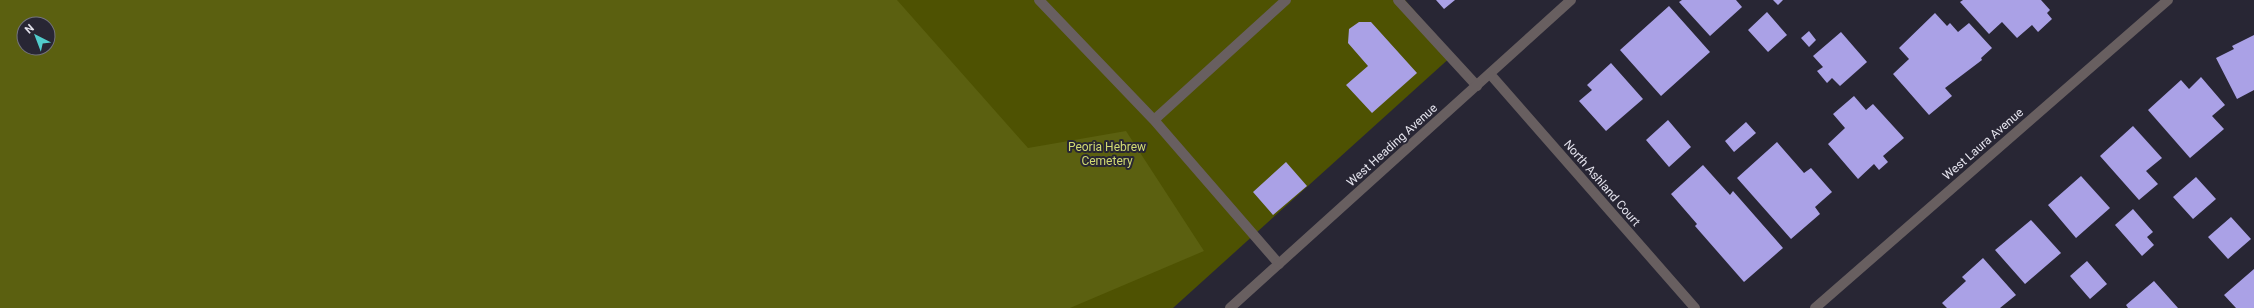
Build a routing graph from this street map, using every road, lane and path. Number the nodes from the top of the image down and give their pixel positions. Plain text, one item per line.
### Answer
1 (1040, 0) edge
2 (1286, 0) edge
3 (1398, 0) edge
4 (1571, 0) edge
5 (2168, 0) edge
6 (1490, 74) junction
7 (1476, 86) junction
8 (1154, 120) junction
9 (1279, 264) junction
10 (1230, 308) edge
11 (1696, 308) edge
12 (1815, 308) edge

1 - 8 street
2 - 8 street
3 - 7 street
4 - 6 street, West Heading Avenue
5 - 12 street, West Laura Avenue
6 - 7 street, West Heading Avenue
6 - 11 street, North Ashland Court
7 - 9 street, West Heading Avenue
8 - 9 street
9 - 10 street, West Heading Avenue

